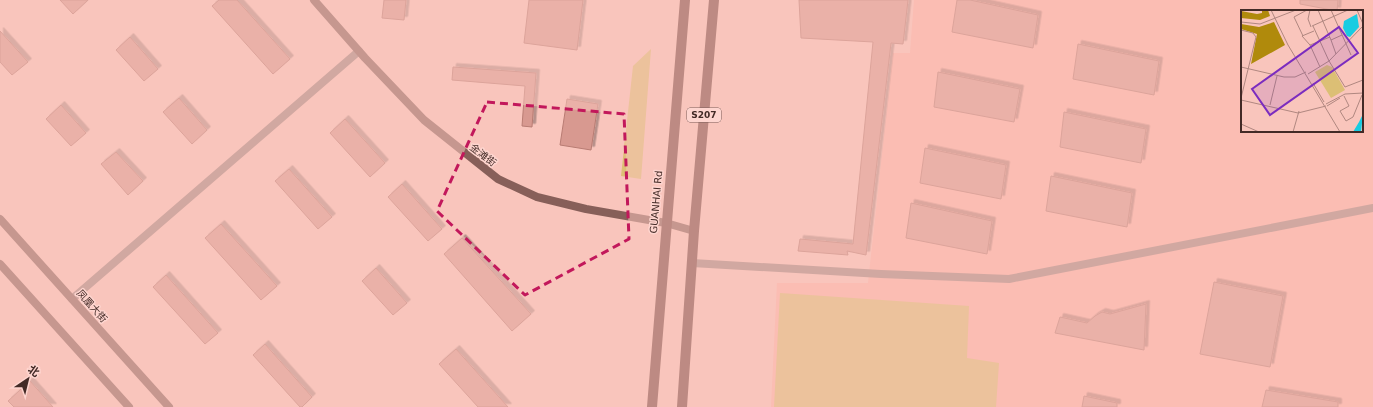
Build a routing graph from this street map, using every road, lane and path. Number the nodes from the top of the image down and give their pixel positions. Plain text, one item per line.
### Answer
1 (314, 0) edge
2 (685, 0) edge
3 (714, 0) edge
4 (359, 51) junction
5 (1373, 208) edge
6 (0, 219) edge
7 (666, 223) junction
8 (694, 231) junction
9 (692, 263) junction
10 (0, 264) edge
11 (72, 299) junction
12 (129, 407) edge
13 (169, 407) edge
14 (652, 407) edge
15 (682, 407) edge

1 - 4 street, 金滩街
2 - 7 main road, GUANHAI Rd / S207
3 - 8 main road, S207
4 - 7 street, 金滩街
4 - 11 street
5 - 9 street
6 - 11 street, 凤凰大街
7 - 8 street, 金滩街
7 - 14 main road, GUANHAI Rd / S207
8 - 9 main road, S207
9 - 15 main road, S207
10 - 12 street
11 - 13 street, 凤凰大街

